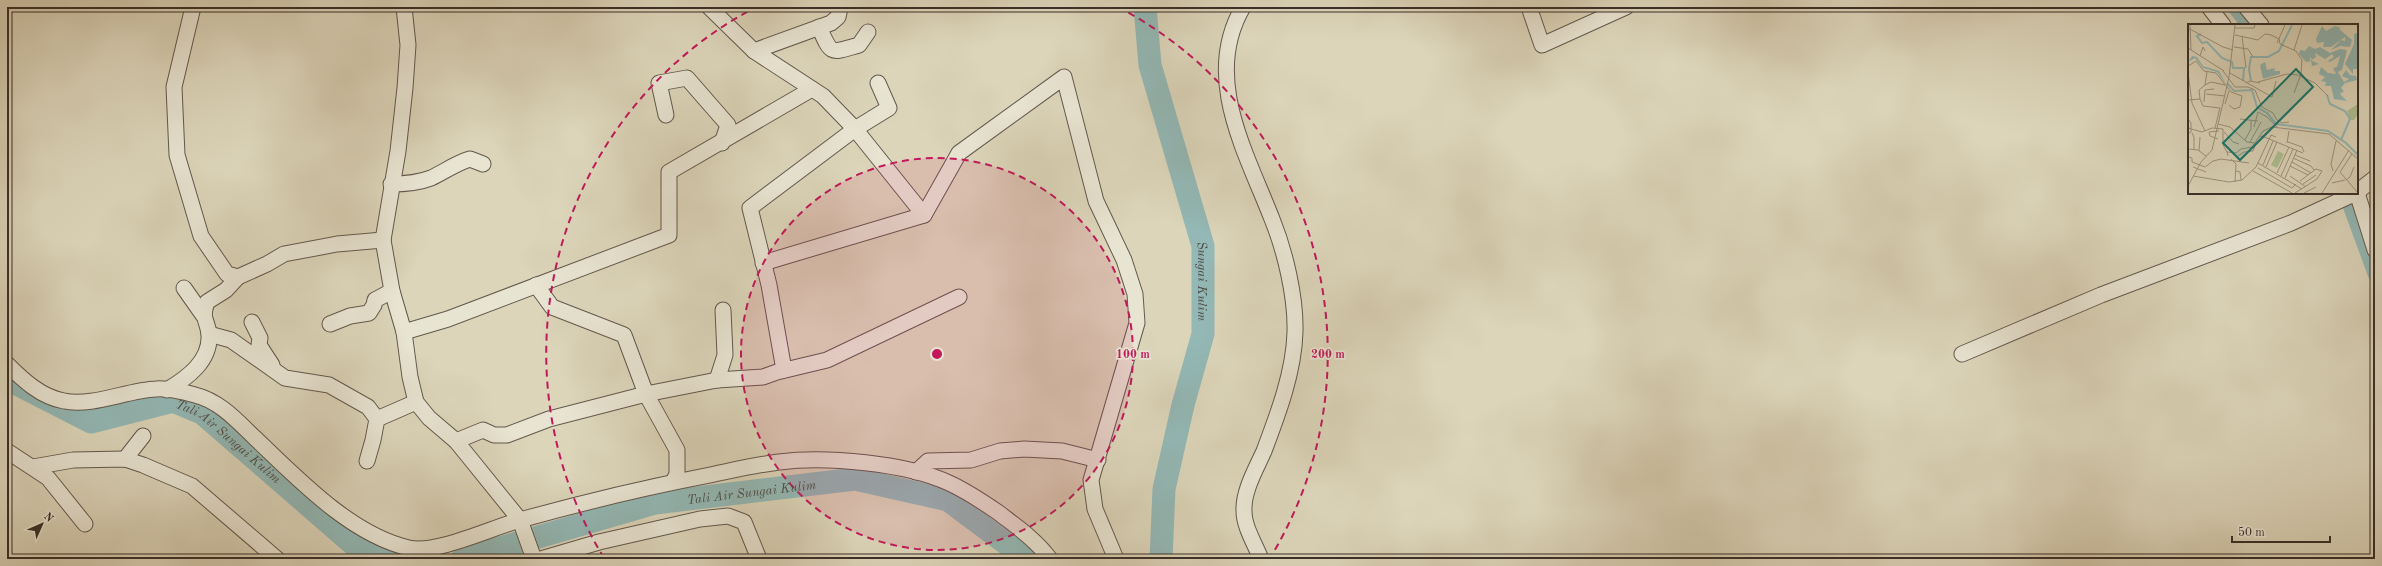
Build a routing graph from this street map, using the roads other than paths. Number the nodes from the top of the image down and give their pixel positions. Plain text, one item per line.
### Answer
1 (193, 7) edge
2 (404, 7) edge
3 (709, 7) edge
4 (1243, 7) edge
5 (1529, 7) edge
6 (1626, 7) edge
7 (2209, 7) edge
8 (2246, 7) edge
9 (839, 13) dead end
10 (2222, 24) edge
11 (2260, 24) edge
12 (818, 27) junction
13 (868, 32) dead end
14 (754, 51) junction
15 (878, 83) dead end
16 (812, 89) junction
17 (666, 115) dead end
18 (855, 129) junction
19 (722, 143) junction
20 (483, 164) dead end
21 (2375, 178) edge
22 (391, 184) junction
23 (2358, 192) edge
24 (2356, 194) edge
25 (2330, 201) edge
26 (924, 215) junction
27 (383, 240) junction
28 (2375, 250) edge
29 (763, 263) junction
30 (238, 277) junction
31 (536, 285) junction
32 (184, 288) dead end
33 (392, 291) junction
34 (959, 297) dead end
35 (723, 310) dead end
36 (203, 315) junction
37 (252, 322) dead end
38 (330, 324) dead end
39 (404, 332) junction
40 (209, 334) junction
41 (1962, 354) dead end
42 (7, 364) edge
43 (784, 370) junction
44 (285, 378) junction
45 (717, 380) junction
46 (167, 390) junction
47 (646, 394) junction
48 (416, 402) junction
49 (376, 419) junction
50 (143, 436) dead end
51 (456, 441) junction
52 (7, 451) edge
53 (125, 459) junction
54 (1098, 460) junction
55 (367, 461) dead end
56 (33, 467) junction
57 (916, 472) junction
58 (673, 482) junction
59 (520, 522) junction
60 (85, 524) dead end
61 (535, 557) edge
62 (277, 559) edge
63 (759, 559) edge
64 (1050, 559) edge
65 (1116, 559) edge
66 (1261, 559) edge

1 - 30 street
2 - 22 street
3 - 14 street
4 - 66 street
5 - 6 street
7 - 10 street
8 - 11 street
9 - 12 street
12 - 13 street
12 - 14 street
14 - 16 street
15 - 18 street
16 - 18 street
16 - 19 street
17 - 19 street
18 - 26 street
18 - 29 street
19 - 31 street
20 - 22 street
21 - 23 street
22 - 27 street
24 - 25 street
24 - 28 street
25 - 41 street
26 - 29 street
26 - 54 street
27 - 30 street
27 - 33 street
29 - 43 street
30 - 36 street
31 - 39 street
31 - 47 street
32 - 36 street
33 - 38 street
33 - 39 street
34 - 43 street
35 - 45 street
36 - 40 street
37 - 44 street
39 - 48 street
40 - 44 street
40 - 46 street
42 - 46 street
43 - 45 street
44 - 49 street
45 - 47 street
46 - 59 street
47 - 51 street
47 - 58 street
48 - 49 street
48 - 51 street
49 - 55 street
50 - 53 street
51 - 59 street
52 - 56 street
53 - 56 street
53 - 62 street
54 - 57 street
54 - 65 street
56 - 60 street
57 - 58 street
57 - 64 street
58 - 59 street
59 - 61 street
61 - 63 street

